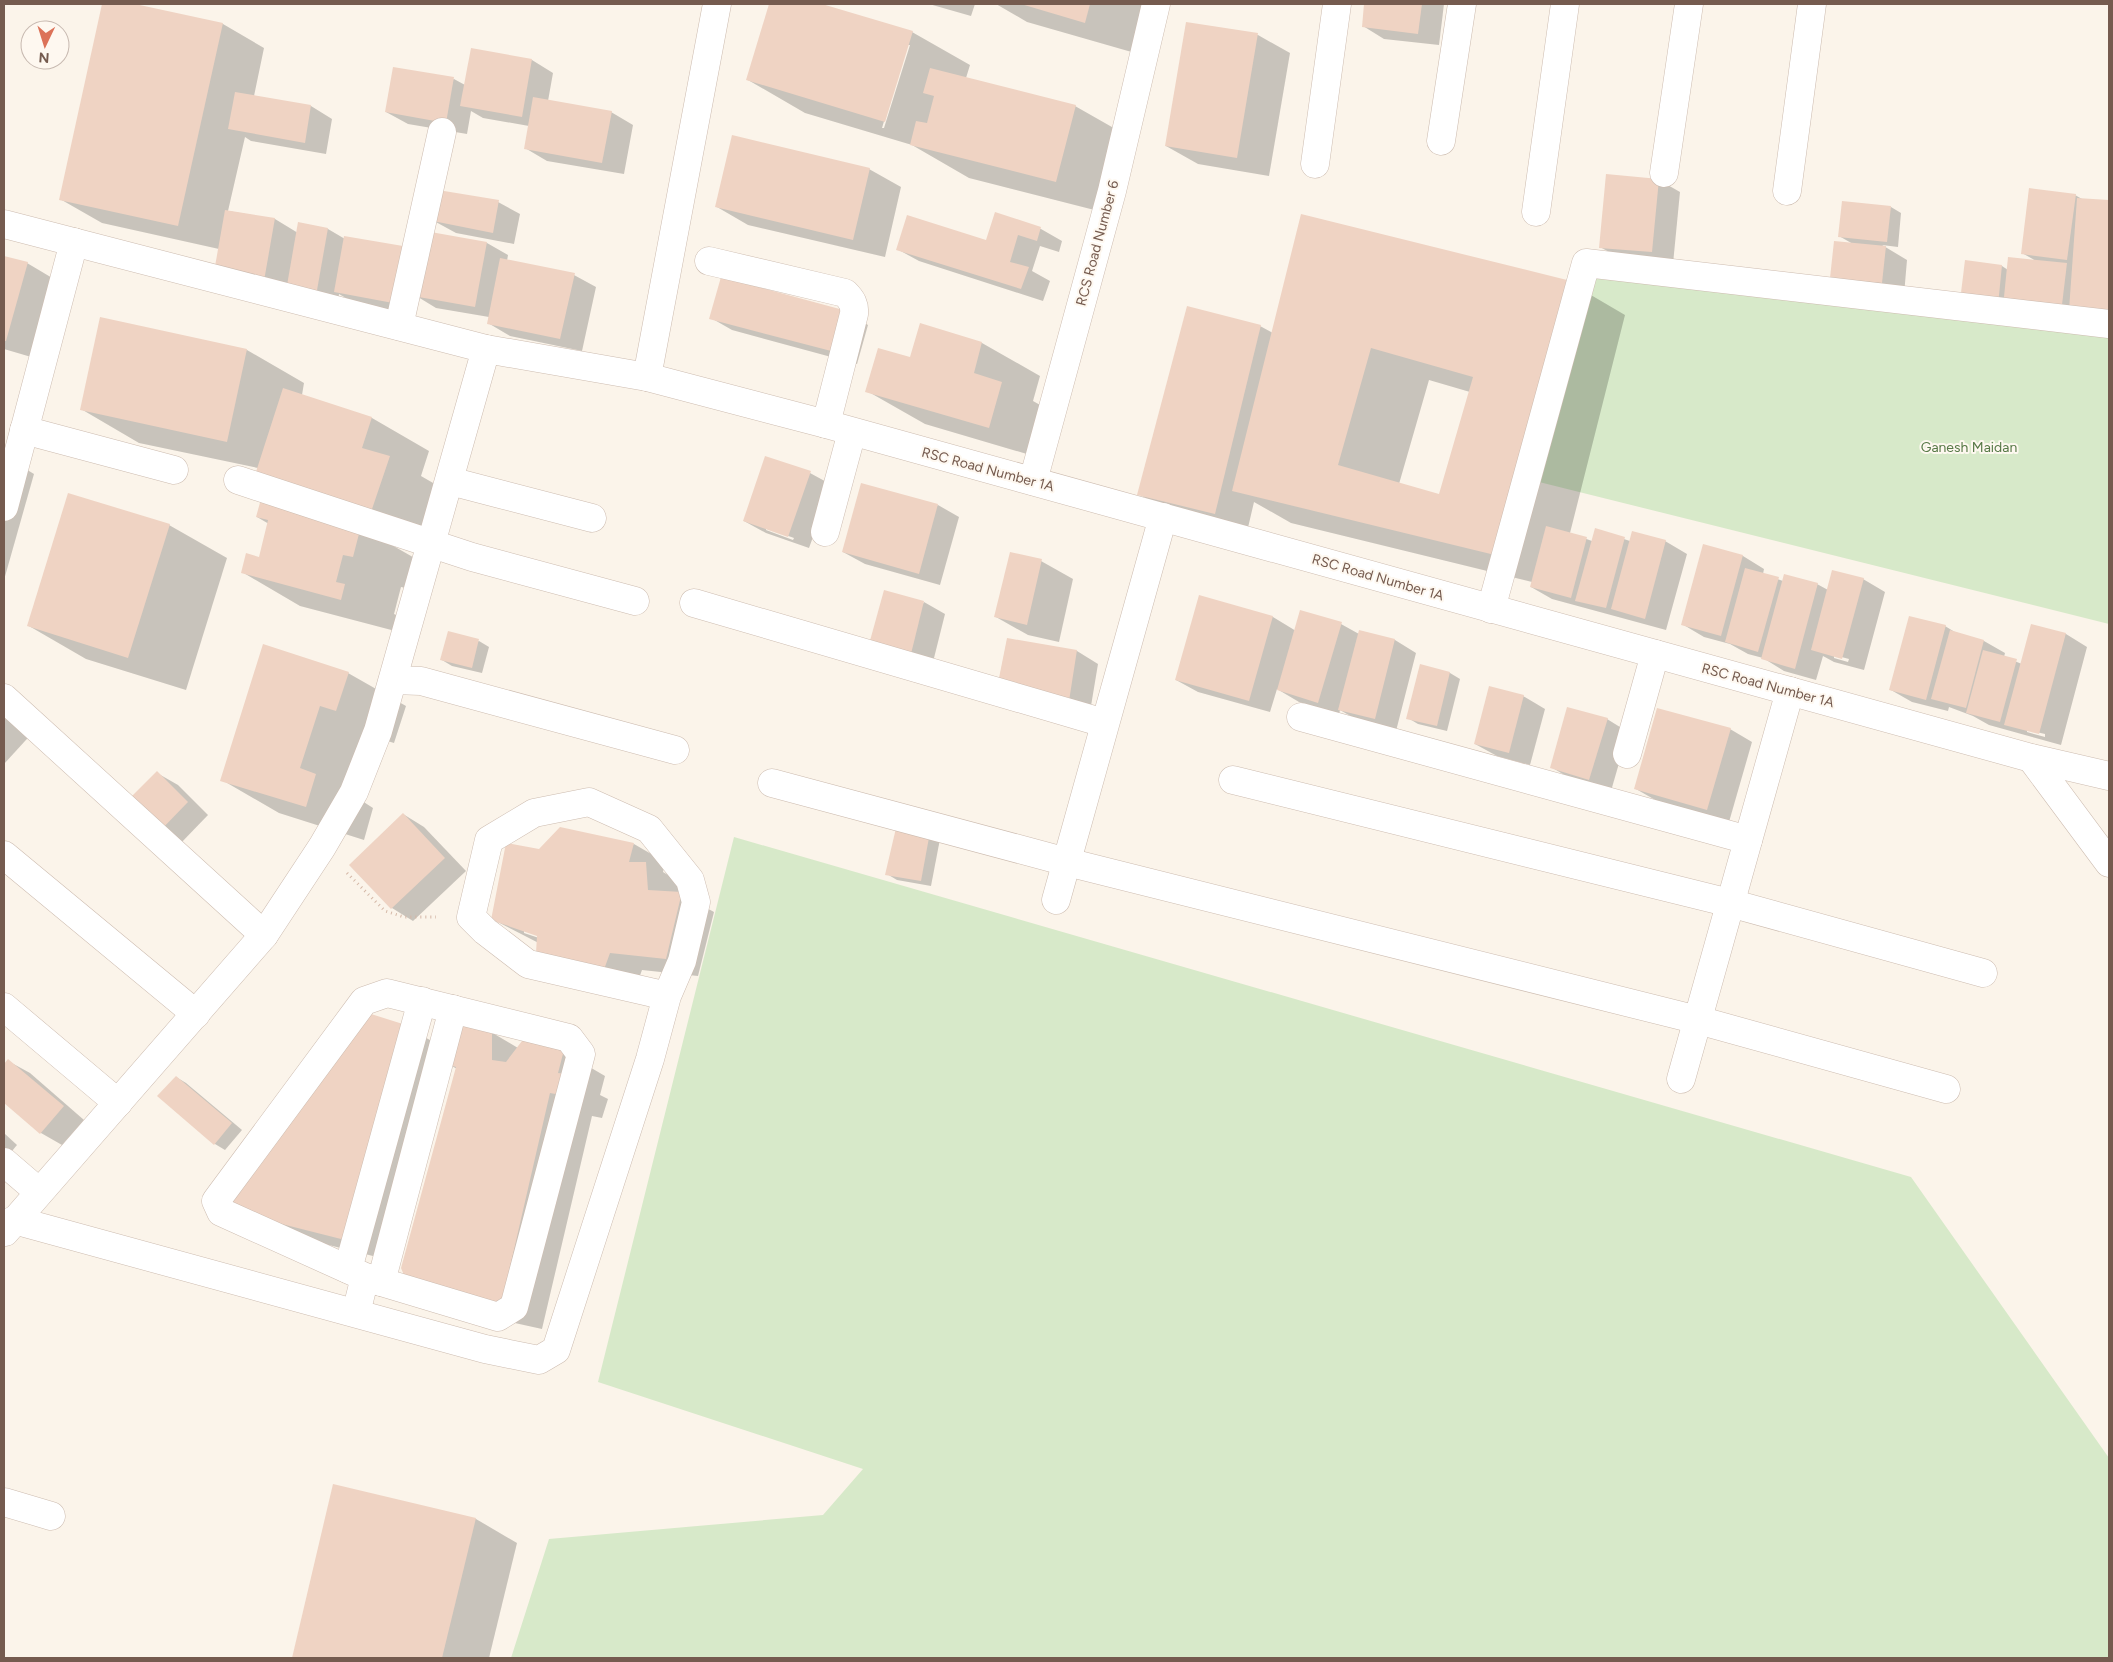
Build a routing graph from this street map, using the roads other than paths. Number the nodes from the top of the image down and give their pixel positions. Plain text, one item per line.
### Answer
1 (717, 4) edge
2 (1156, 4) edge
3 (1337, 4) edge
4 (1462, 4) edge
5 (1565, 4) edge
6 (1689, 4) edge
7 (1812, 4) edge
8 (442, 132) dead end
9 (1442, 141) dead end
10 (1315, 164) dead end
11 (1664, 173) dead end
12 (1787, 190) dead end
13 (1536, 212) dead end
14 (4, 224) edge
15 (74, 242) junction
16 (709, 261) dead end
17 (2109, 324) edge
18 (399, 326) junction
19 (486, 349) junction
20 (647, 377) junction
21 (826, 424) junction
22 (24, 430) junction
23 (852, 432) junction
24 (174, 470) dead end
25 (238, 480) dead end
26 (450, 481) junction
27 (1033, 482) junction
28 (4, 507) edge
29 (592, 518) dead end
30 (1163, 518) junction
31 (825, 532) dead end
32 (433, 544) junction
33 (634, 601) dead end
34 (694, 603) dead end
35 (1491, 609) junction
36 (1655, 654) junction
37 (393, 680) junction
38 (1790, 691) junction
39 (4, 698) edge
40 (1301, 717) dead end
41 (1104, 723) junction
42 (675, 750) dead end
43 (1627, 754) dead end
44 (2031, 758) junction
45 (2109, 776) edge
46 (1234, 780) dead end
47 (772, 783) dead end
48 (1748, 840) junction
49 (4, 855) edge
50 (1067, 862) junction
51 (2109, 863) edge
52 (1056, 900) dead end
53 (1730, 903) junction
54 (264, 935) junction
55 (1983, 973) dead end
56 (667, 996) junction
57 (422, 1001) junction
58 (4, 1007) edge
59 (453, 1009) junction
60 (196, 1014) junction
61 (1698, 1020) junction
62 (1681, 1079) dead end
63 (1946, 1089) dead end
64 (118, 1103) junction
65 (4, 1162) edge
66 (39, 1192) junction
67 (9, 1227) edge
68 (365, 1276) junction
69 (356, 1313) junction
70 (4, 1502) edge
71 (51, 1516) dead end

1 - 20 street
2 - 27 street, RCS Road Number 6
3 - 10 street
4 - 9 street
5 - 13 street
6 - 11 street
7 - 12 street
8 - 18 street
14 - 15 street, RSC Road Number 1A
15 - 18 street, RSC Road Number 1A
15 - 22 street
16 - 21 street
17 - 35 street
18 - 19 street, RSC Road Number 1A
19 - 20 street, RSC Road Number 1A
19 - 26 street
20 - 21 street, RSC Road Number 1A
21 - 23 street, RSC Road Number 1A
22 - 24 street
22 - 28 street
23 - 27 street, RSC Road Number 1A
23 - 31 street
25 - 32 street
26 - 29 street
26 - 32 street
27 - 30 street, RSC Road Number 1A
30 - 35 street, RSC Road Number 1A
30 - 41 street
32 - 33 street
32 - 37 street
34 - 41 street
35 - 36 street, RSC Road Number 1A
36 - 38 street, RSC Road Number 1A
36 - 43 street
37 - 42 street
37 - 54 street
38 - 44 street, RSC Road Number 1A
38 - 48 street
39 - 54 street
40 - 48 street
41 - 50 street
44 - 45 street, RSC Road Number 1A
44 - 51 street
46 - 53 street
47 - 50 street
48 - 53 street
49 - 60 street
50 - 52 street
50 - 61 street
53 - 55 street
53 - 61 street
54 - 60 street
56 - 56 street
56 - 69 street
57 - 59 street
57 - 68 street
57 - 68 street
58 - 64 street
59 - 68 street
59 - 68 street
60 - 64 street
61 - 62 street
61 - 63 street
64 - 66 street
65 - 66 street
66 - 67 street
67 - 69 street
68 - 69 street
70 - 71 street

